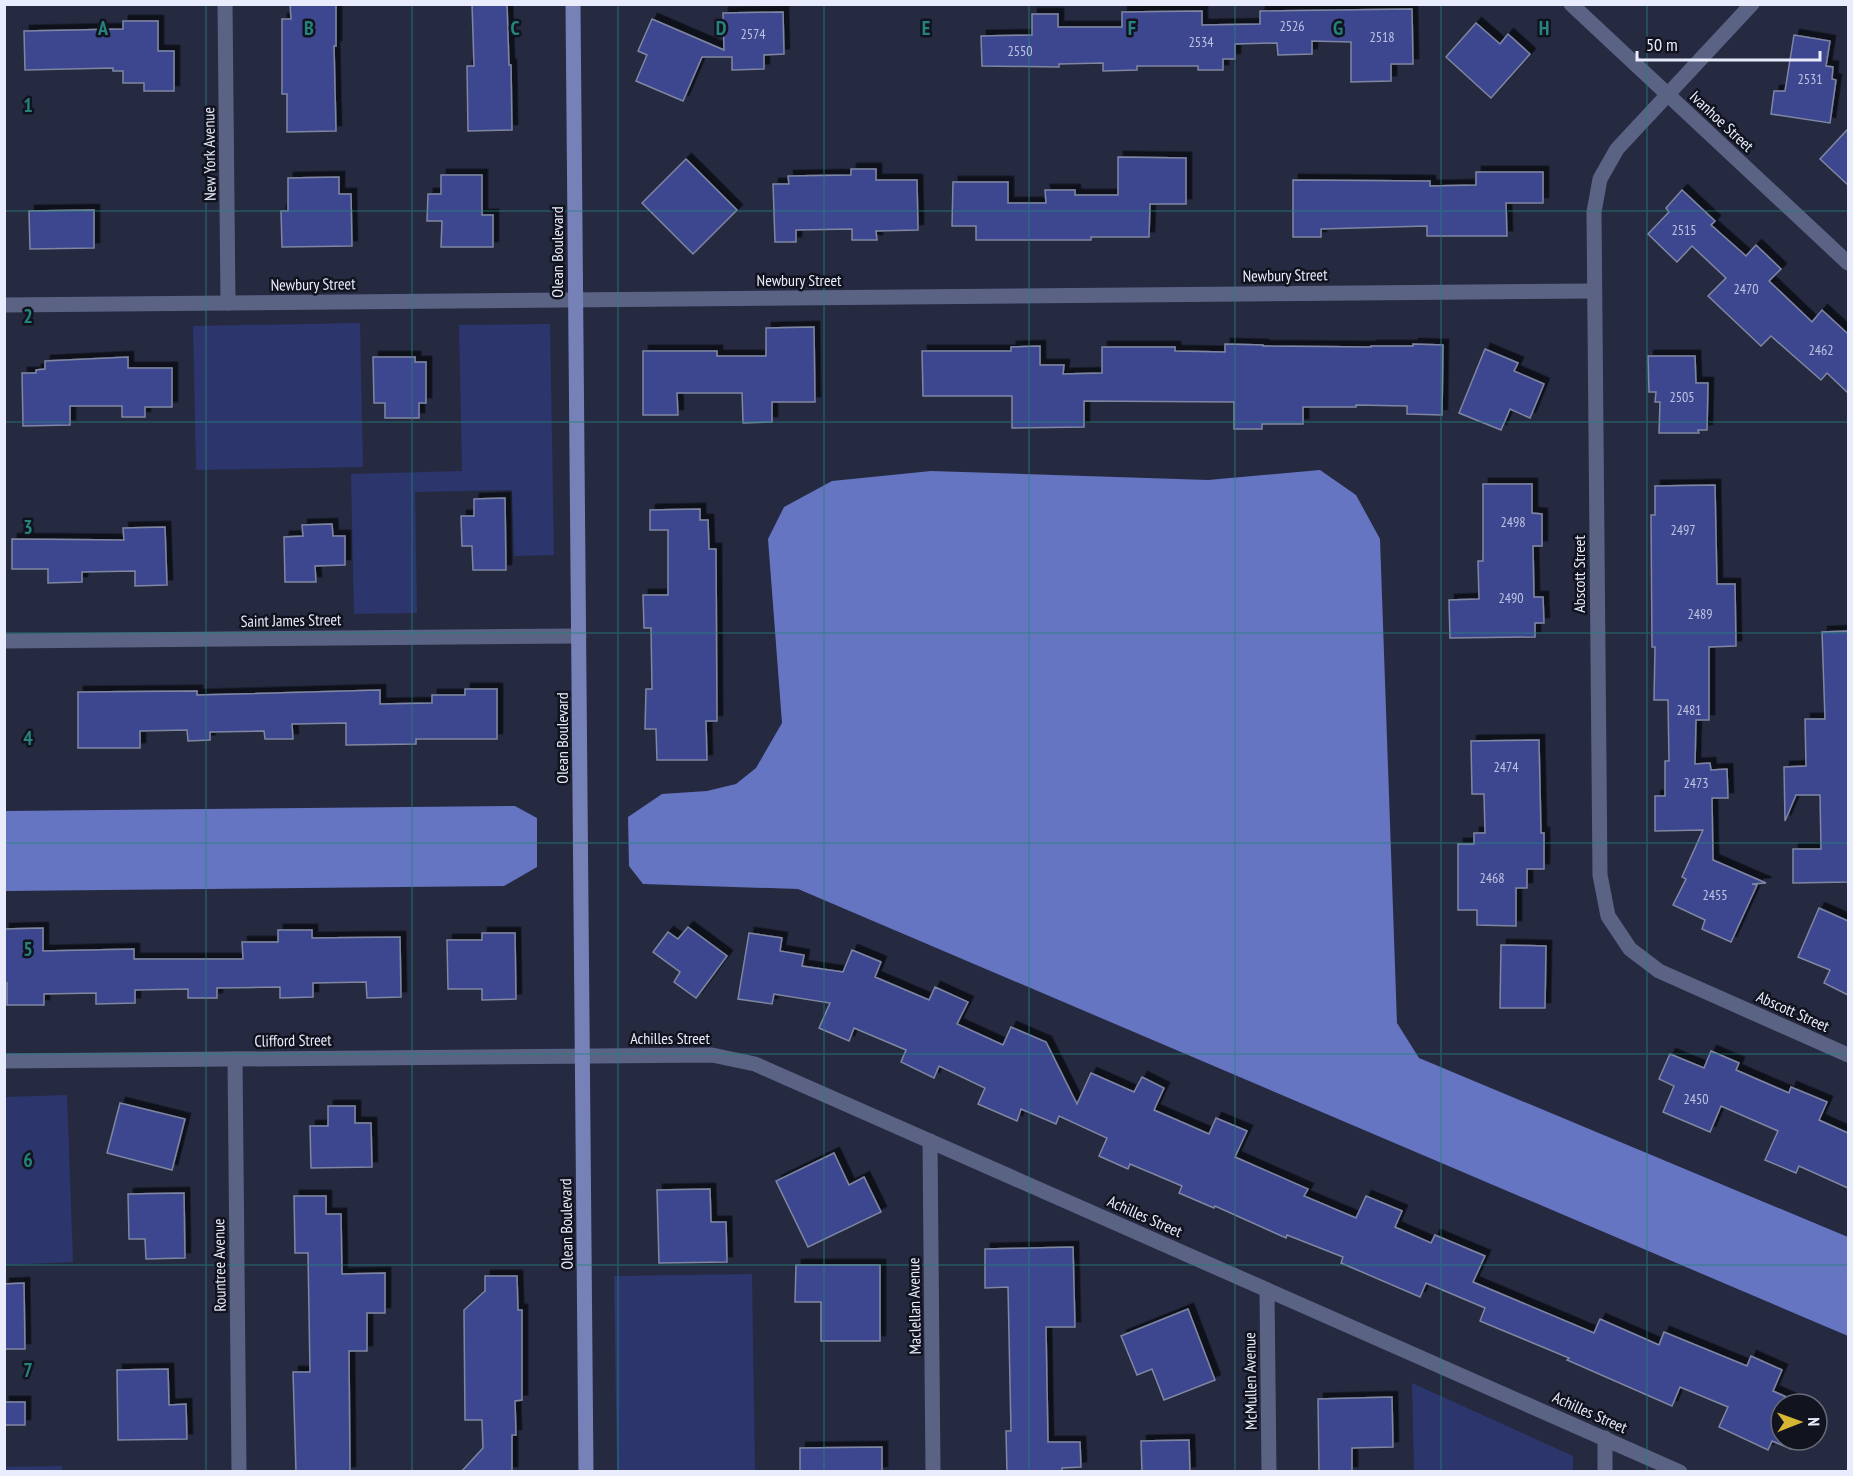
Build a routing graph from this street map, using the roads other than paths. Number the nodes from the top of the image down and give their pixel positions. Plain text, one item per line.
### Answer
1 (225, 4) edge
2 (573, 4) edge
3 (1571, 4) edge
4 (1752, 4) edge
5 (1668, 94) junction
6 (1848, 263) edge
7 (1594, 291) junction
8 (575, 300) junction
9 (228, 303) junction
10 (4, 305) edge
11 (579, 636) junction
12 (4, 641) edge
13 (1848, 1055) edge
14 (582, 1056) junction
15 (235, 1059) junction
16 (4, 1061) edge
17 (930, 1141) junction
18 (1267, 1290) junction
19 (1605, 1438) junction
20 (239, 1472) edge
21 (586, 1472) edge
22 (933, 1472) edge
23 (1269, 1472) edge
24 (1605, 1472) edge
25 (1680, 1472) edge

1 - 9 street, New York Avenue
2 - 8 street, Olean Boulevard
3 - 5 street, Ivanhoe Street
4 - 5 street, Abscott Street
5 - 6 street, Ivanhoe Street
5 - 7 street, Abscott Street
7 - 8 street, Newbury Street
7 - 13 street, Abscott Street
8 - 9 street, Newbury Street
8 - 11 street, Olean Boulevard
9 - 10 street, Newbury Street
11 - 12 street, Saint James Street
11 - 14 street, Olean Boulevard
14 - 15 street, Clifford Street
14 - 17 street, Achilles Street
14 - 21 street, Olean Boulevard
15 - 16 street, Clifford Street
15 - 20 street, Rountree Avenue
17 - 18 street, Achilles Street
17 - 22 street, Maclellan Avenue
18 - 19 street, Achilles Street
18 - 23 street, McMullen Avenue
19 - 24 street
19 - 25 street, Achilles Street

